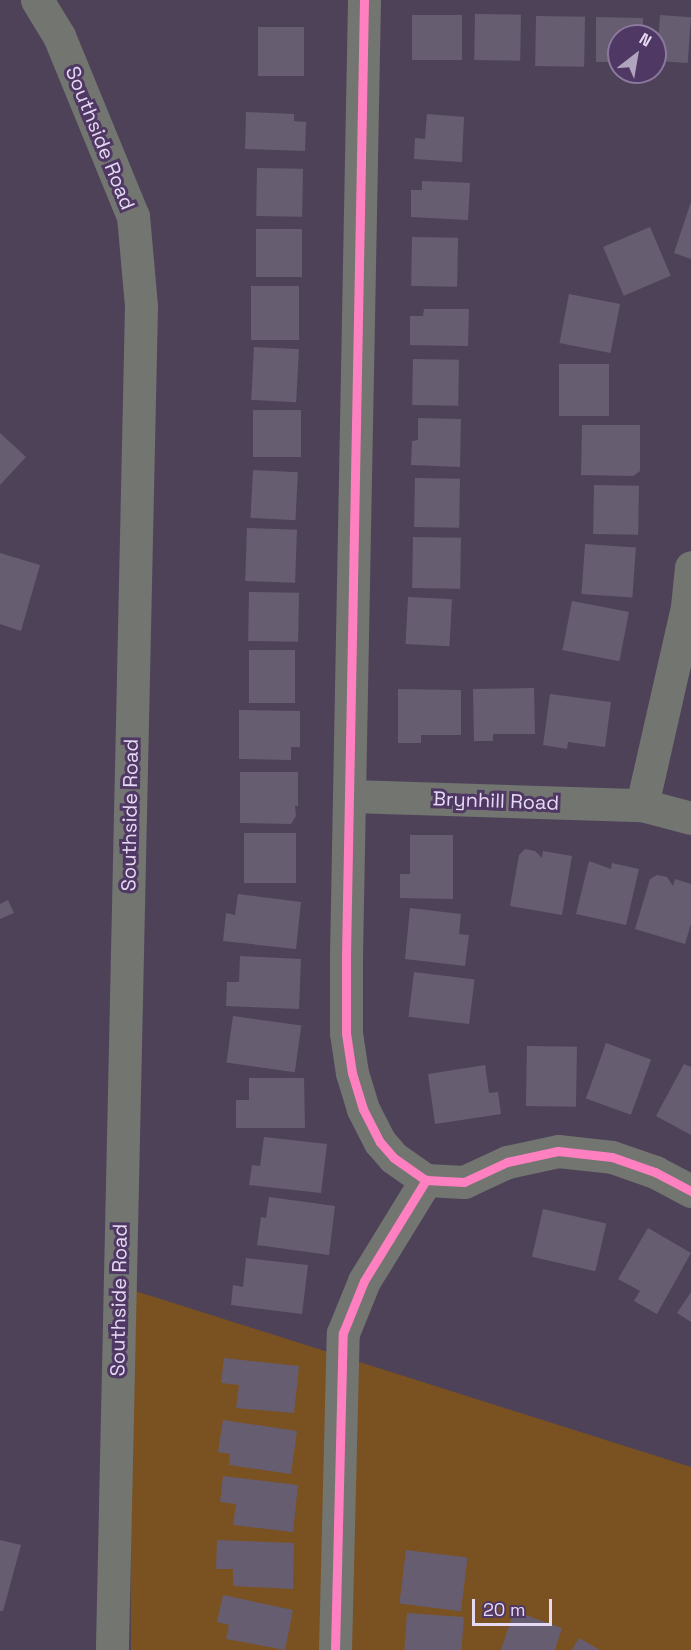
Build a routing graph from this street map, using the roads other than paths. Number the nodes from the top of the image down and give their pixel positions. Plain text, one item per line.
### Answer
1 (37, 0) edge
2 (364, 0) edge
3 (691, 567) edge
4 (351, 796) junction
5 (642, 805) junction
6 (691, 818) edge
7 (426, 1180) junction
8 (691, 1191) edge
9 (112, 1650) edge
10 (335, 1650) edge

1 - 9 street, Southside Road
2 - 4 street
3 - 5 street
4 - 5 street, Brynhill Road
4 - 7 street
5 - 6 street, Brynhill Road
7 - 8 street
7 - 10 street

